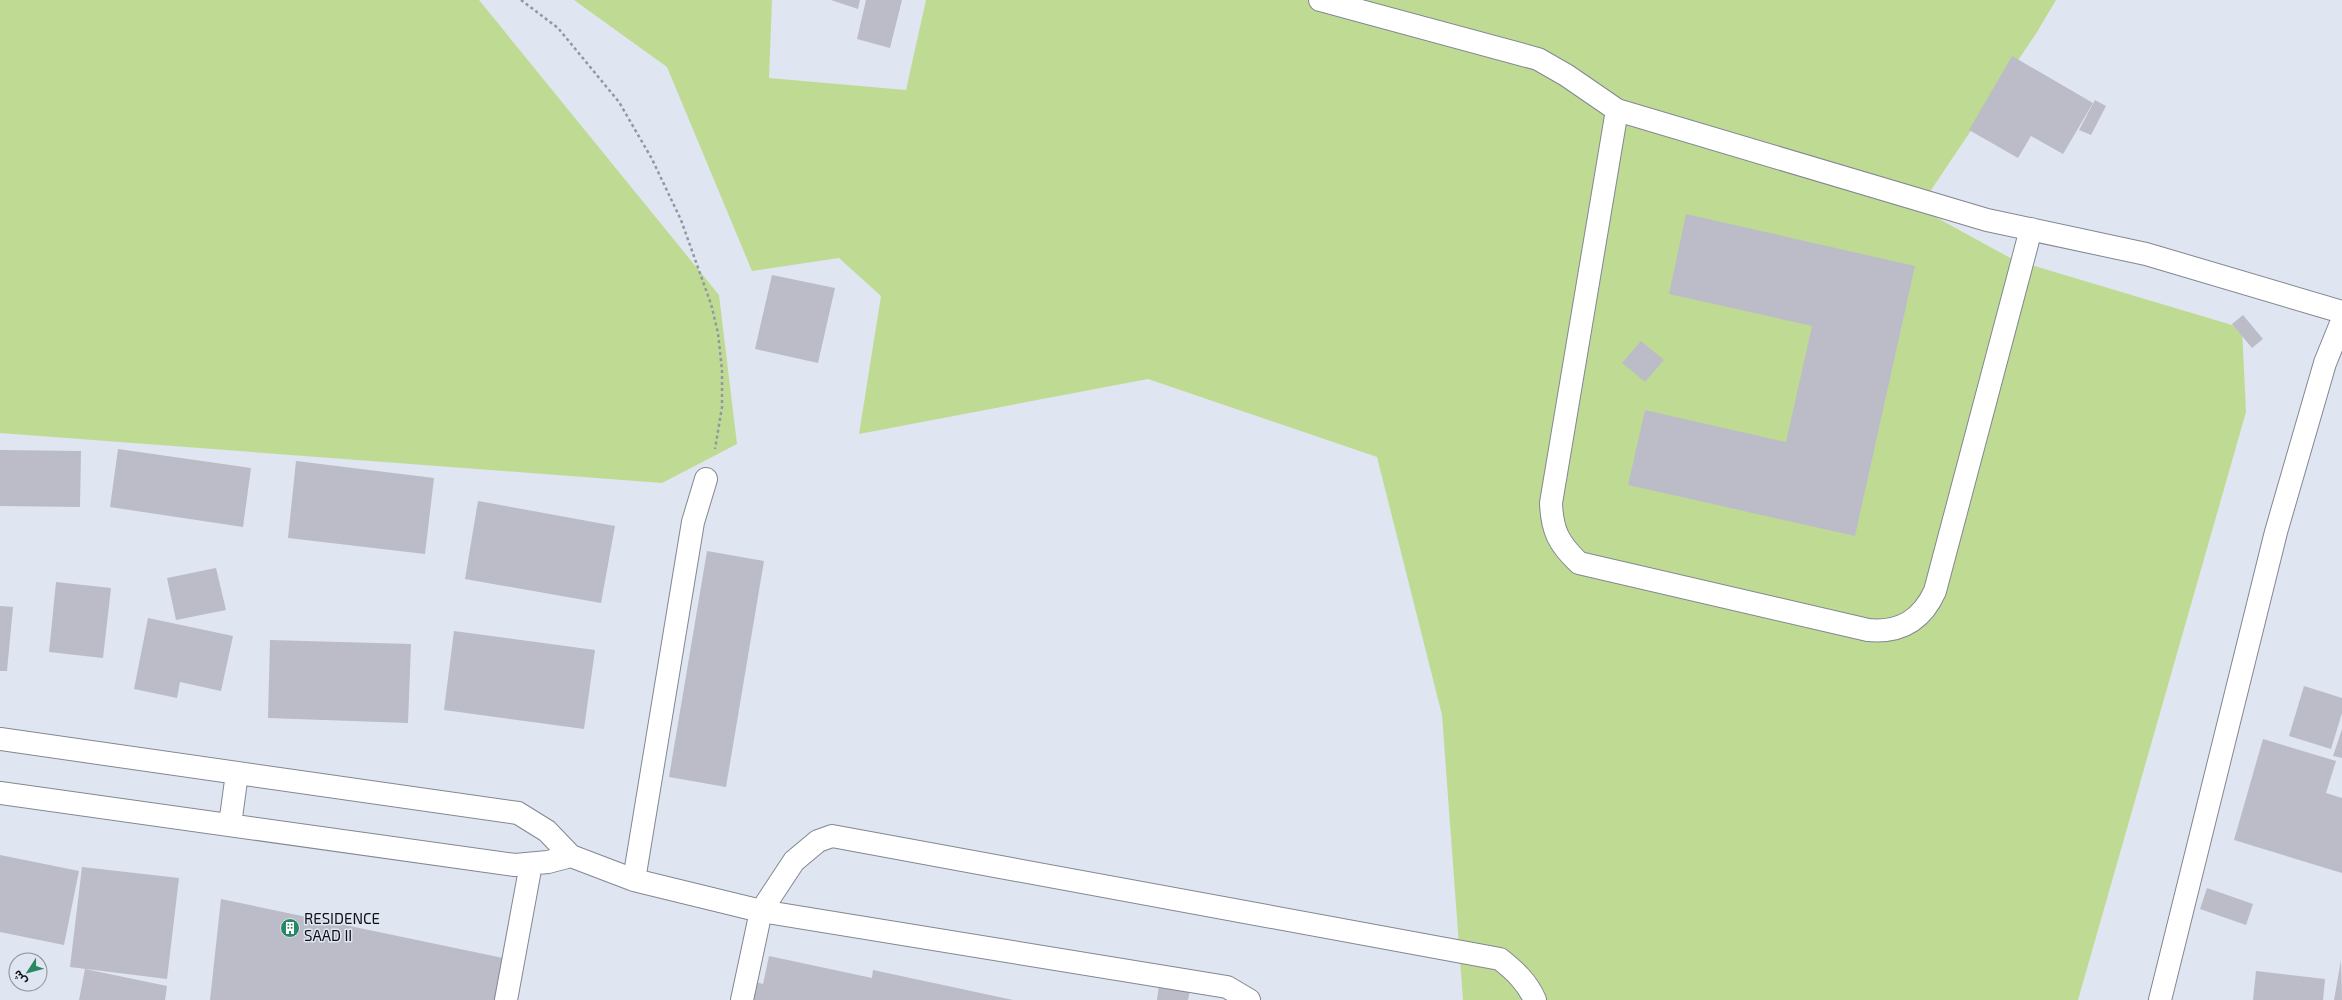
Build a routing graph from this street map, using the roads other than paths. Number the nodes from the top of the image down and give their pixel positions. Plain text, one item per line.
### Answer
1 (1320, 0) edge
2 (1617, 110) junction
3 (2031, 229) junction
4 (2342, 312) edge
5 (2342, 321) edge
6 (706, 479) road end
7 (0, 739) edge
8 (237, 773) junction
9 (0, 794) edge
10 (230, 826) junction
11 (571, 856) junction
12 (532, 864) junction
13 (634, 880) junction
14 (761, 911) junction
15 (506, 1000) edge
16 (742, 1000) edge
17 (1249, 1000) edge
18 (1535, 1000) edge
19 (2160, 1000) edge

1 - 2 street
2 - 3 street
2 - 3 street
3 - 4 street
5 - 19 street
6 - 13 street
7 - 8 street
8 - 10 street
8 - 11 street
9 - 10 street
10 - 12 street
11 - 12 street
11 - 13 street
12 - 15 street
13 - 14 street
14 - 16 street
14 - 17 street
14 - 18 street

